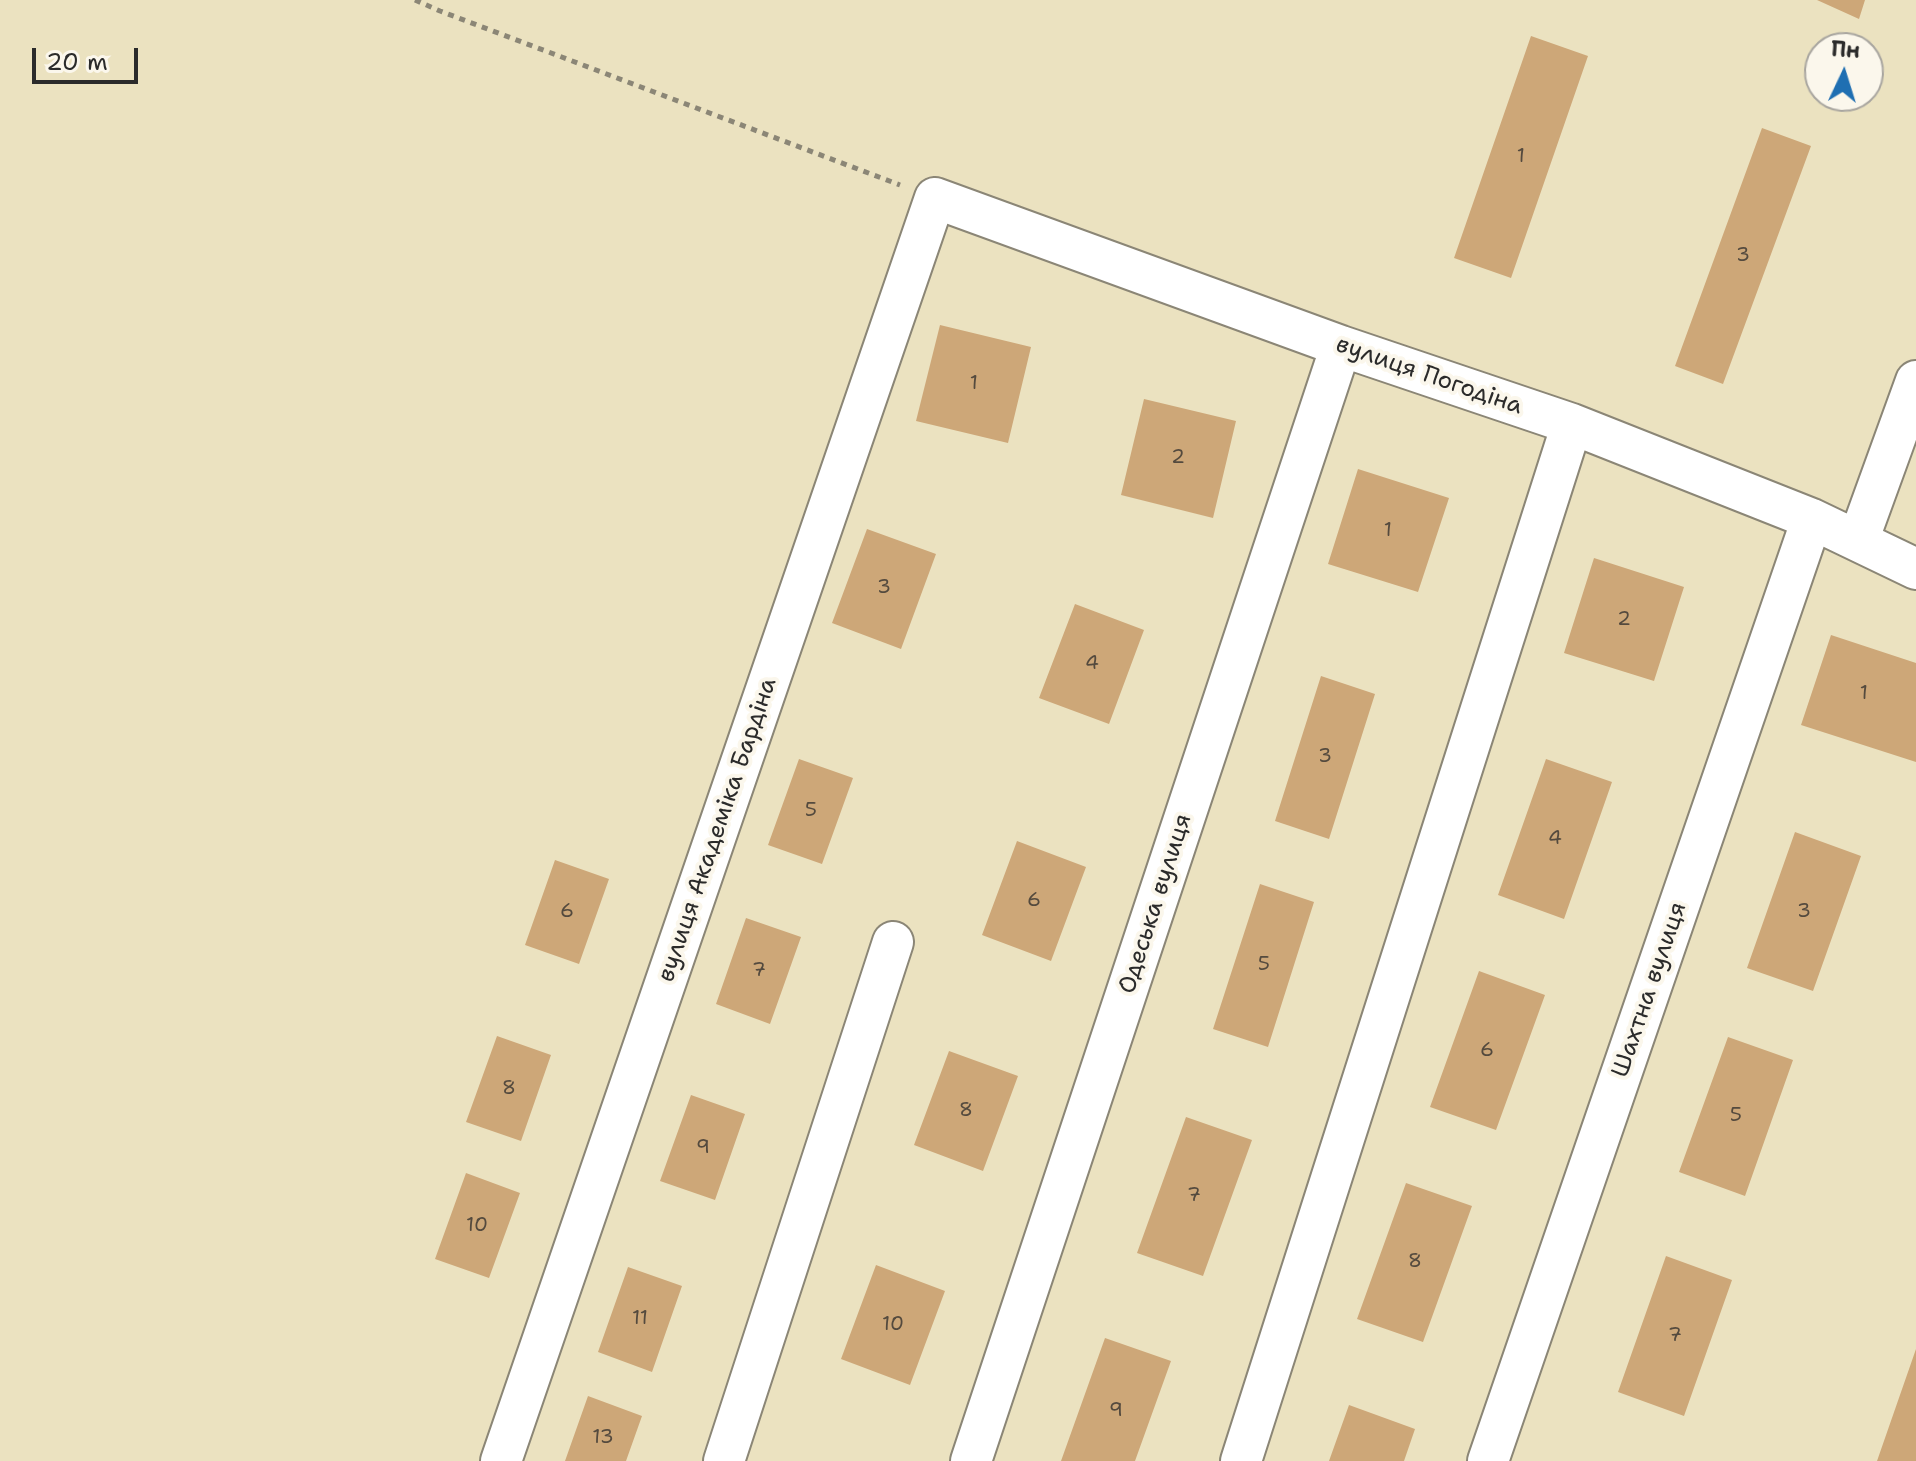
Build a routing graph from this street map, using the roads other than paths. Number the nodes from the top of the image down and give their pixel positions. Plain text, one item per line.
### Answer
1 (935, 198) joint
2 (1341, 346) junction
3 (1916, 381) edge
4 (1572, 424) junction
5 (1812, 519) junction
6 (1858, 541) junction
7 (1916, 569) edge
8 (893, 942) dead end
9 (501, 1461) edge
10 (724, 1461) edge
11 (971, 1461) edge
12 (1241, 1461) edge
13 (1488, 1461) edge

1 - 2 street, вулиця Погодіна
1 - 9 street, вулиця Академіка Бардіна
2 - 4 street, вулиця Погодіна
2 - 11 street, Одеська вулиця
3 - 6 street
4 - 5 street, вулиця Погодіна
4 - 12 street
5 - 6 street, вулиця Погодіна
5 - 13 street, Шахтна вулиця
6 - 7 street, вулиця Погодіна
8 - 10 street

